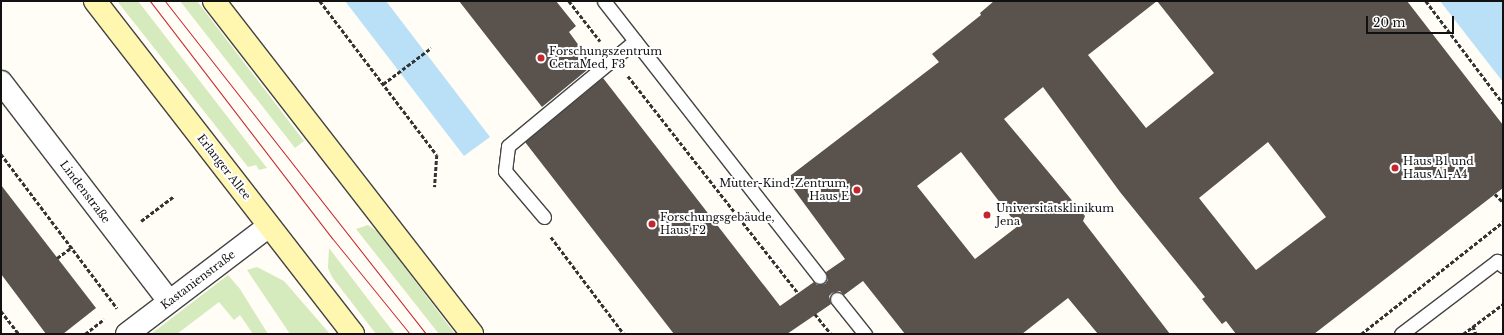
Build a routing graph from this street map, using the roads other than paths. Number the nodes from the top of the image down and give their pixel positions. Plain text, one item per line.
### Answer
1 (95, 1) edge
2 (214, 1) edge
3 (604, 1) edge
4 (635, 41) junction
5 (1, 82) edge
6 (544, 217) dead end
7 (269, 226) junction
8 (1503, 266) edge
9 (820, 277) dead end
10 (837, 299) dead end
11 (169, 302) junction
12 (127, 334) edge
13 (353, 334) edge
14 (472, 334) edge
15 (865, 334) edge
16 (1401, 334) edge

1 - 7 main road, Erlanger Allee
2 - 14 main road
3 - 4 lane
4 - 6 lane
4 - 9 lane
5 - 11 street, Lindenstraße
7 - 11 street, Kastanienstraße
7 - 13 main road, Erlanger Allee
8 - 16 lane
10 - 15 lane
11 - 12 street, Kastanienstraße

